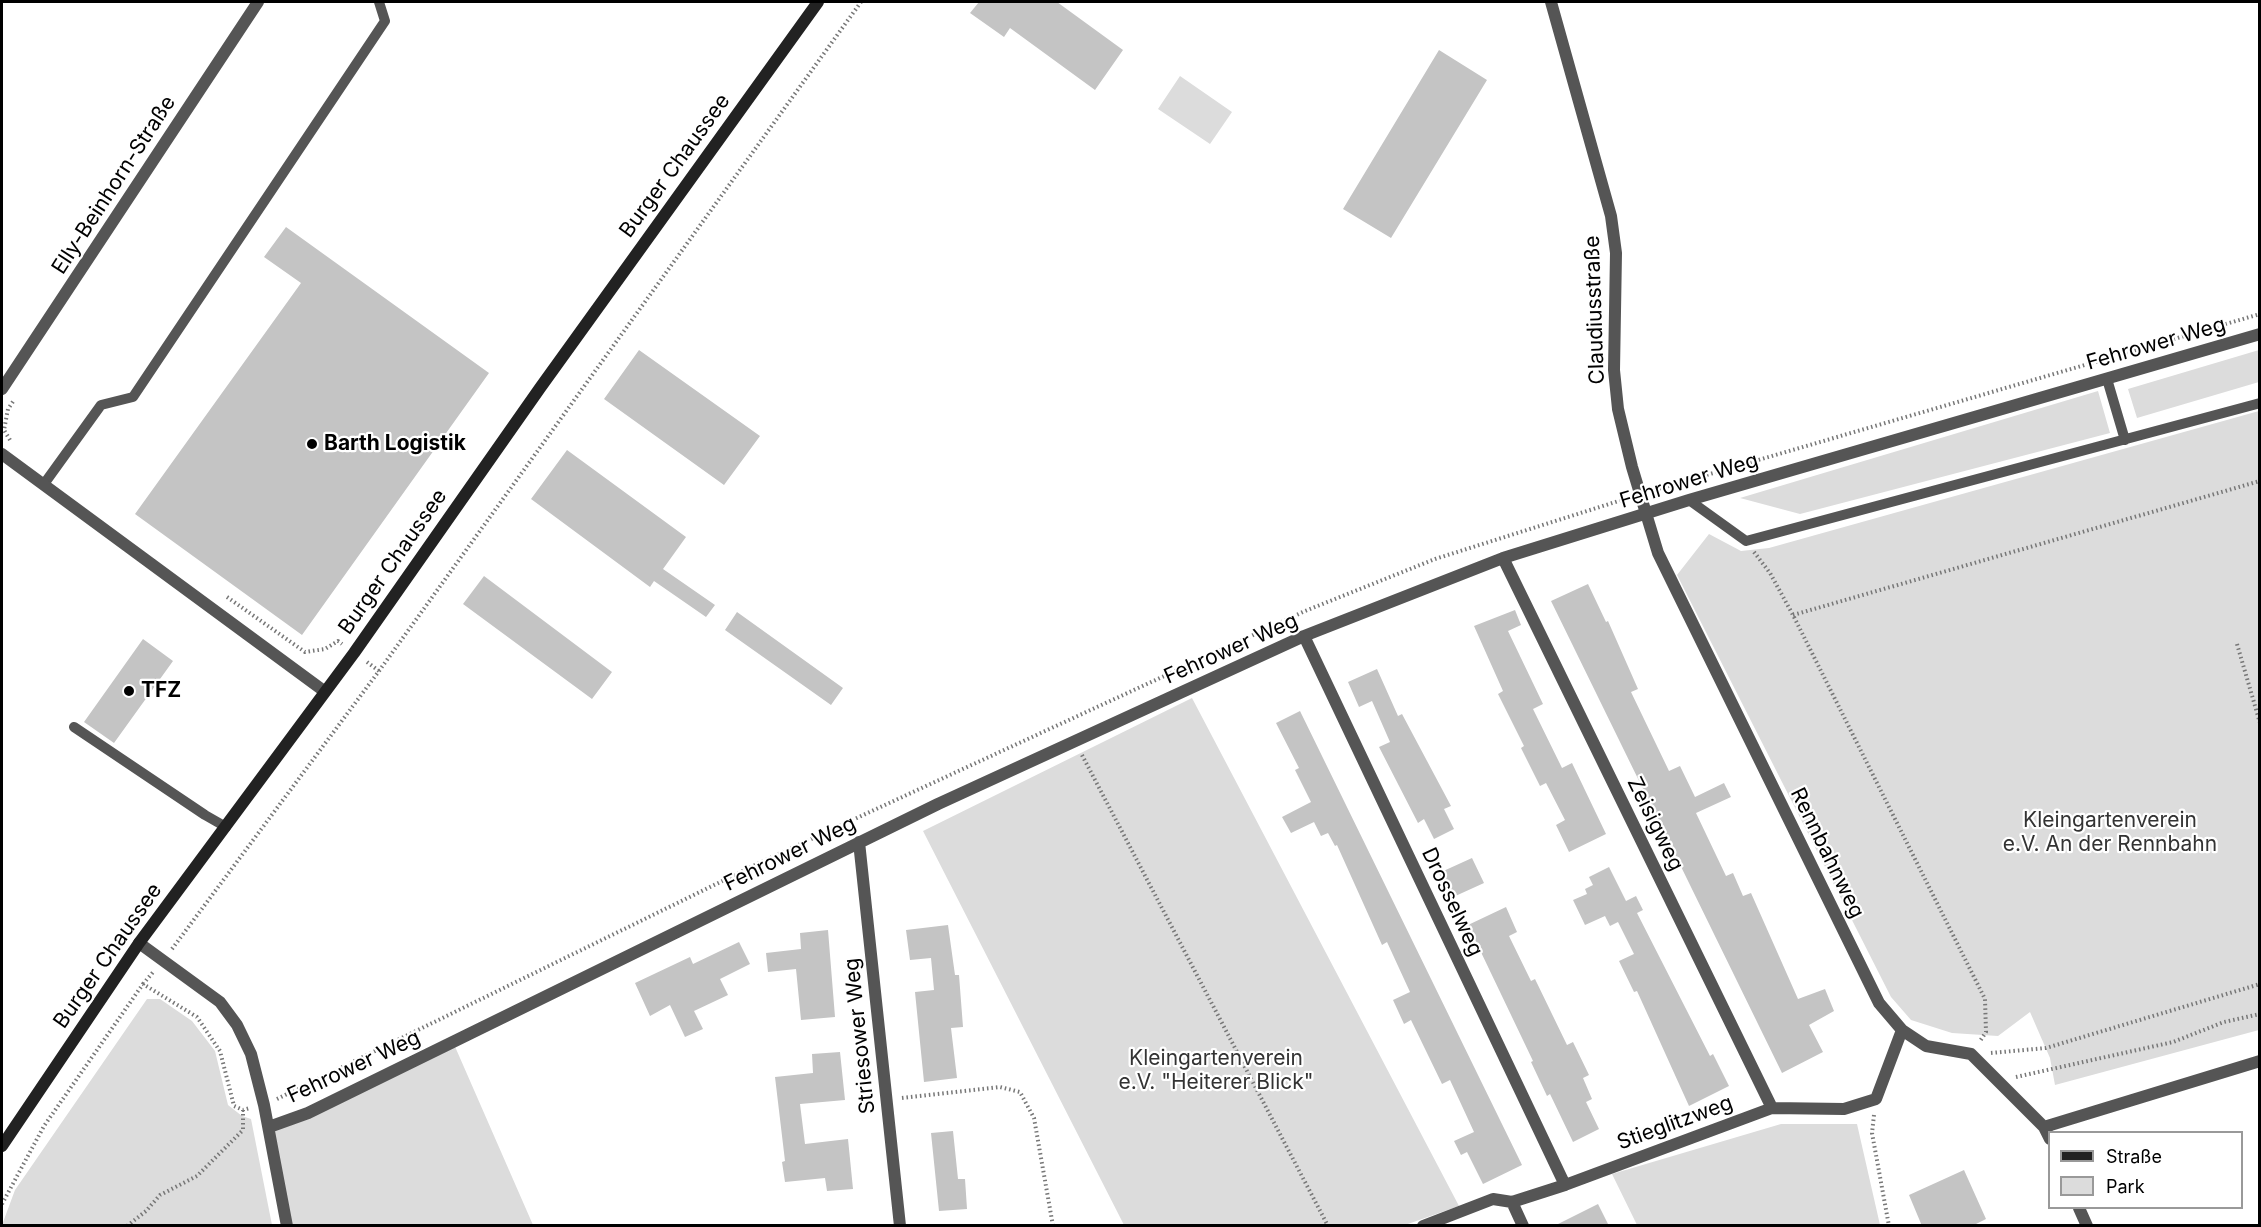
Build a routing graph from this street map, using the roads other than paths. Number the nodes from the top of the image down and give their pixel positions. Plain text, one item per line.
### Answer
1 (258, 2) edge
2 (379, 2) edge
3 (818, 2) edge
4 (1551, 2) edge
5 (2259, 334) edge
6 (2108, 379) junction
7 (2, 389) edge
8 (2259, 403) edge
9 (2125, 440) junction
10 (2, 454) edge
11 (44, 484) junction
12 (1689, 500) junction
13 (1646, 514) junction
14 (1503, 558) junction
15 (1305, 636) junction
16 (324, 691) junction
17 (74, 727) dead end
18 (226, 826) junction
19 (859, 842) junction
20 (139, 943) junction
21 (1902, 1030) junction
22 (2259, 1061) edge
23 (1772, 1108) junction
24 (269, 1126) junction
25 (2044, 1127) junction
26 (2048, 1137) edge
27 (2, 1146) edge
28 (1565, 1185) junction
29 (1512, 1202) junction
30 (2079, 1209) edge
31 (287, 1226) edge
32 (900, 1226) edge
33 (1423, 1226) edge
34 (1523, 1226) edge
35 (2087, 1226) edge

1 - 7 street, Elly-Beinhorn-Straße
2 - 11 lane
3 - 16 main road, Burger Chaussee
4 - 13 street, Claudiusstraße
5 - 6 street, Fehrower Weg
6 - 9 lane
6 - 12 street, Fehrower Weg
8 - 9 lane
9 - 12 lane
10 - 11 street
11 - 16 street
12 - 13 street, Fehrower Weg
13 - 14 street, Fehrower Weg
13 - 21 street, Rennbahnweg
14 - 15 street, Fehrower Weg
14 - 23 street, Zeisigweg
15 - 19 street, Fehrower Weg
15 - 28 street, Drosselweg
16 - 18 main road, Burger Chaussee
17 - 18 lane
18 - 20 main road, Burger Chaussee
19 - 24 street, Fehrower Weg
19 - 32 street, Striesower Weg
20 - 24 street
20 - 27 main road, Burger Chaussee
21 - 23 street, Stieglitzweg
21 - 25 street, Rennbahnweg
22 - 25 street
23 - 28 street, Stieglitzweg
24 - 31 street
25 - 26 street
28 - 29 street, Stieglitzweg
29 - 33 street, Stieglitzweg
29 - 34 street
30 - 35 street

